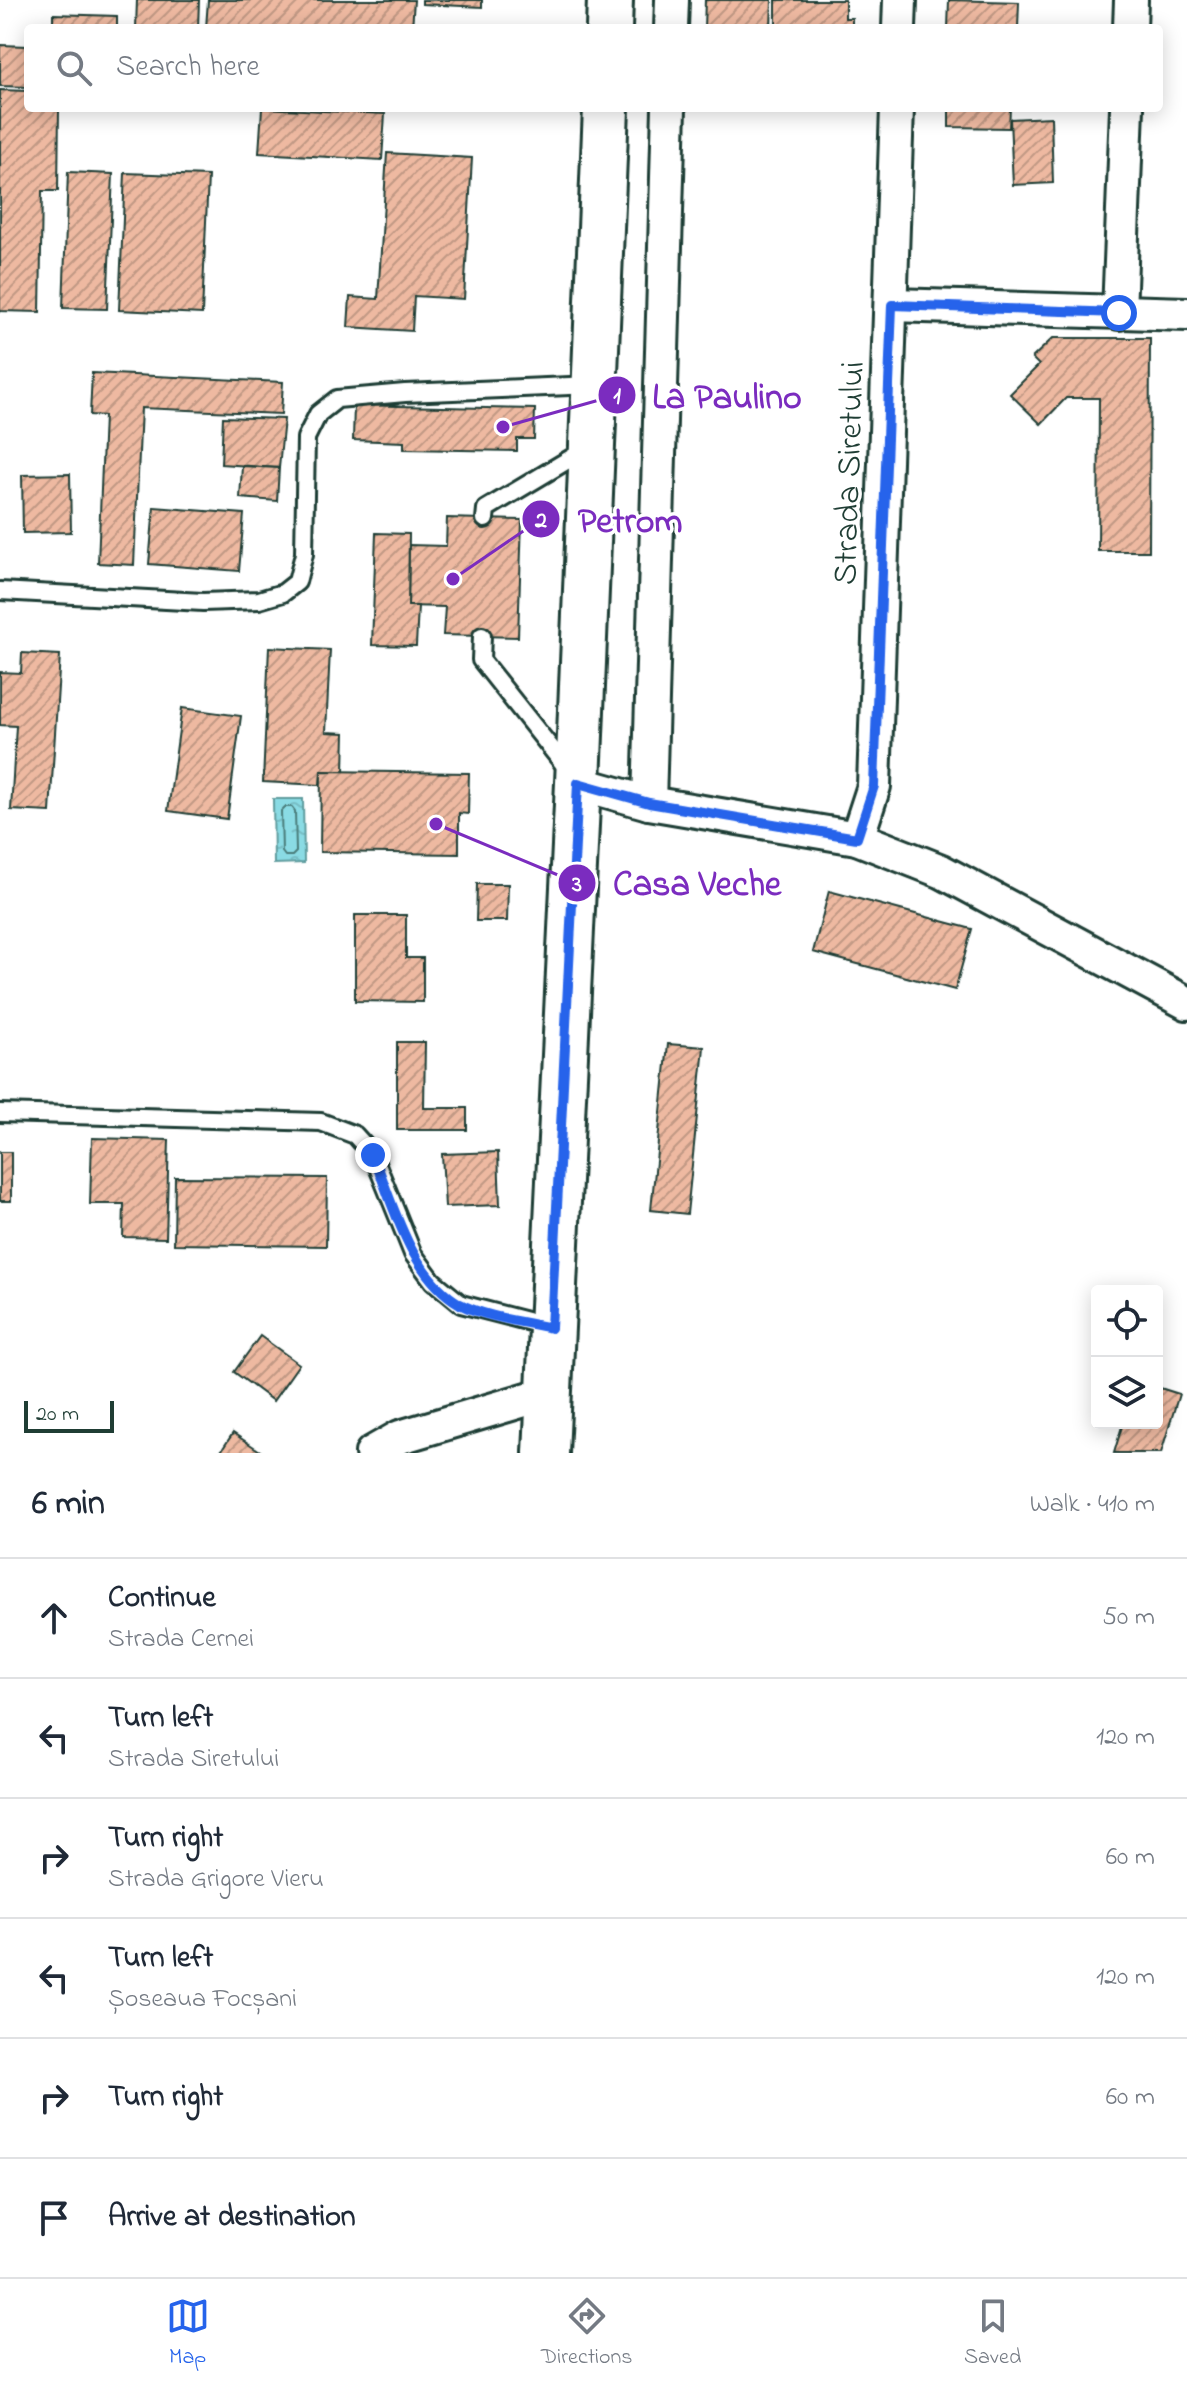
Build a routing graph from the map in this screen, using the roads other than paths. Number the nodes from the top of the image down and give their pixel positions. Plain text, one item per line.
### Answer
1 (610, 0) edge
2 (672, 0) edge
3 (900, 0) edge
4 (1131, 0) edge
5 (609, 24) edge
6 (671, 24) edge
7 (899, 24) edge
8 (1130, 24) edge
9 (606, 112) edge
10 (669, 112) edge
11 (897, 112) edge
12 (1127, 112) edge
13 (892, 305) junction
14 (1119, 313) junction
15 (1187, 314) edge
16 (595, 385) junction
17 (592, 445) junction
18 (485, 519) dead end
19 (0, 591) edge
20 (482, 636) dead end
21 (578, 783) junction
22 (649, 803) junction
23 (857, 838) junction
24 (1187, 1003) edge
25 (0, 1113) edge
26 (551, 1328) junction
27 (548, 1393) junction
28 (372, 1453) edge
29 (546, 1453) edge

1 - 5 main road
2 - 6 street
3 - 7 street
4 - 8 street
9 - 16 main road
10 - 22 street
11 - 13 street, Strada Siretului
12 - 14 street
13 - 14 street
13 - 23 street, Strada Siretului
14 - 15 street
16 - 17 main road
16 - 19 lane
17 - 18 lane
17 - 21 main road
20 - 21 lane
21 - 22 street
21 - 26 main road
22 - 23 street
23 - 24 street
25 - 26 lane
26 - 27 main road
27 - 28 street
27 - 29 main road

